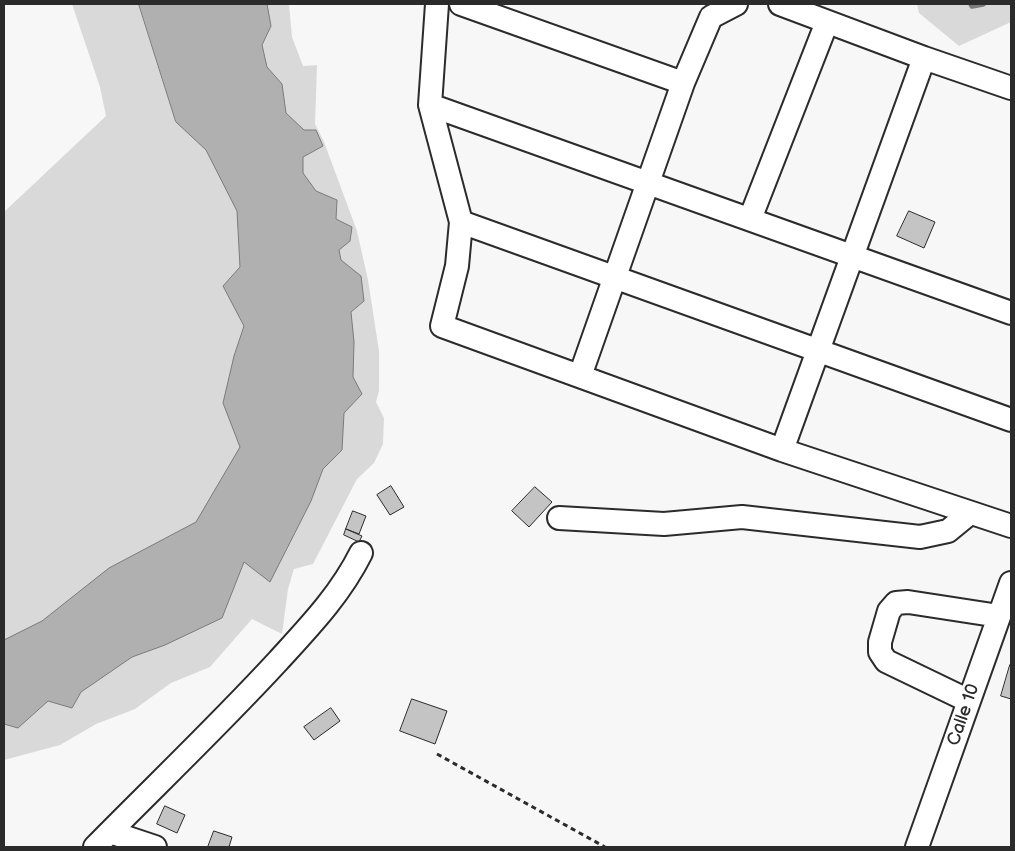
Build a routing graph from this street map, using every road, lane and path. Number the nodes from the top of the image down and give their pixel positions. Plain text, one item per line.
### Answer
1 (436, 4) edge
2 (461, 4) edge
3 (736, 4) edge
4 (780, 4) edge
5 (827, 22) junction
6 (924, 58) junction
7 (683, 83) junction
8 (1011, 88) edge
9 (430, 105) junction
10 (648, 183) junction
11 (750, 219) junction
12 (461, 222) junction
13 (852, 256) junction
14 (615, 278) junction
15 (1011, 313) edge
16 (818, 350) junction
17 (580, 376) junction
18 (1011, 420) edge
19 (782, 450) junction
20 (970, 512) junction
21 (560, 518) dead end
22 (1011, 526) edge
23 (361, 554) dead end
24 (1011, 583) edge
25 (999, 616) junction
26 (969, 701) junction
27 (437, 754) dead end
28 (102, 839) edge
29 (154, 847) edge
30 (605, 847) edge
31 (918, 847) edge

1 - 9 street
2 - 7 street
3 - 7 street
4 - 5 street
5 - 6 street
5 - 11 street
6 - 8 street
6 - 13 street
7 - 10 street
9 - 10 street
9 - 12 street
10 - 11 street
10 - 14 street
11 - 13 street
12 - 14 street
12 - 17 street
13 - 15 street
13 - 16 street
14 - 16 street
14 - 17 street
16 - 18 street
16 - 19 street
17 - 19 street
19 - 20 street
20 - 21 street
20 - 22 street
23 - 28 street
24 - 25 street, Calle 10
25 - 26 street, Calle 10
25 - 26 street
26 - 31 street, Calle 10
27 - 30 path
28 - 29 street

